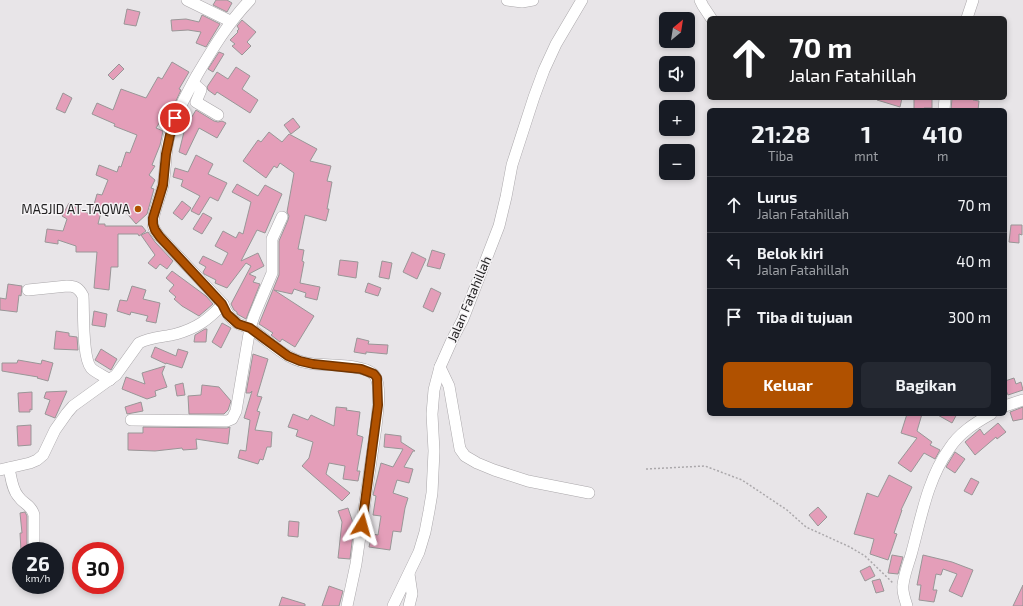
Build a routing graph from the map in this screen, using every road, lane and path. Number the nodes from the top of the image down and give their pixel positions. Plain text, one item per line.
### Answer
1 (187, 0) edge
2 (250, 0) edge
3 (507, 0) edge
4 (533, 0) edge
5 (582, 0) edge
6 (700, 0) edge
7 (973, 0) edge
8 (710, 16) edge
9 (968, 16) edge
10 (230, 21) junction
11 (193, 83) junction
12 (218, 115) dead end
13 (282, 216) dead end
14 (28, 290) dead end
15 (222, 304) junction
16 (250, 328) junction
17 (440, 367) junction
18 (110, 380) junction
19 (1023, 400) edge
20 (1007, 405) edge
21 (988, 416) edge
22 (131, 420) dead end
23 (5, 469) edge
24 (646, 469) dead end
25 (589, 493) dead end
26 (34, 542) edge
27 (409, 574) junction
28 (903, 593) junction
29 (347, 606) edge
30 (392, 606) edge
31 (409, 606) edge
32 (907, 606) edge

1 - 10 street
2 - 10 street
3 - 4 street
5 - 17 street, Jalan Fatahillah
6 - 8 street
7 - 9 street
10 - 11 street
11 - 12 street
11 - 15 street
13 - 16 street
14 - 18 street
15 - 16 street
15 - 18 street
16 - 22 street
16 - 29 street
17 - 25 street
17 - 27 street, Jalan Fatahillah
18 - 23 street
19 - 20 street
21 - 28 street
23 - 26 street
24 - 28 path
27 - 30 street, Jalan Fatahillah
27 - 31 street
28 - 32 street

